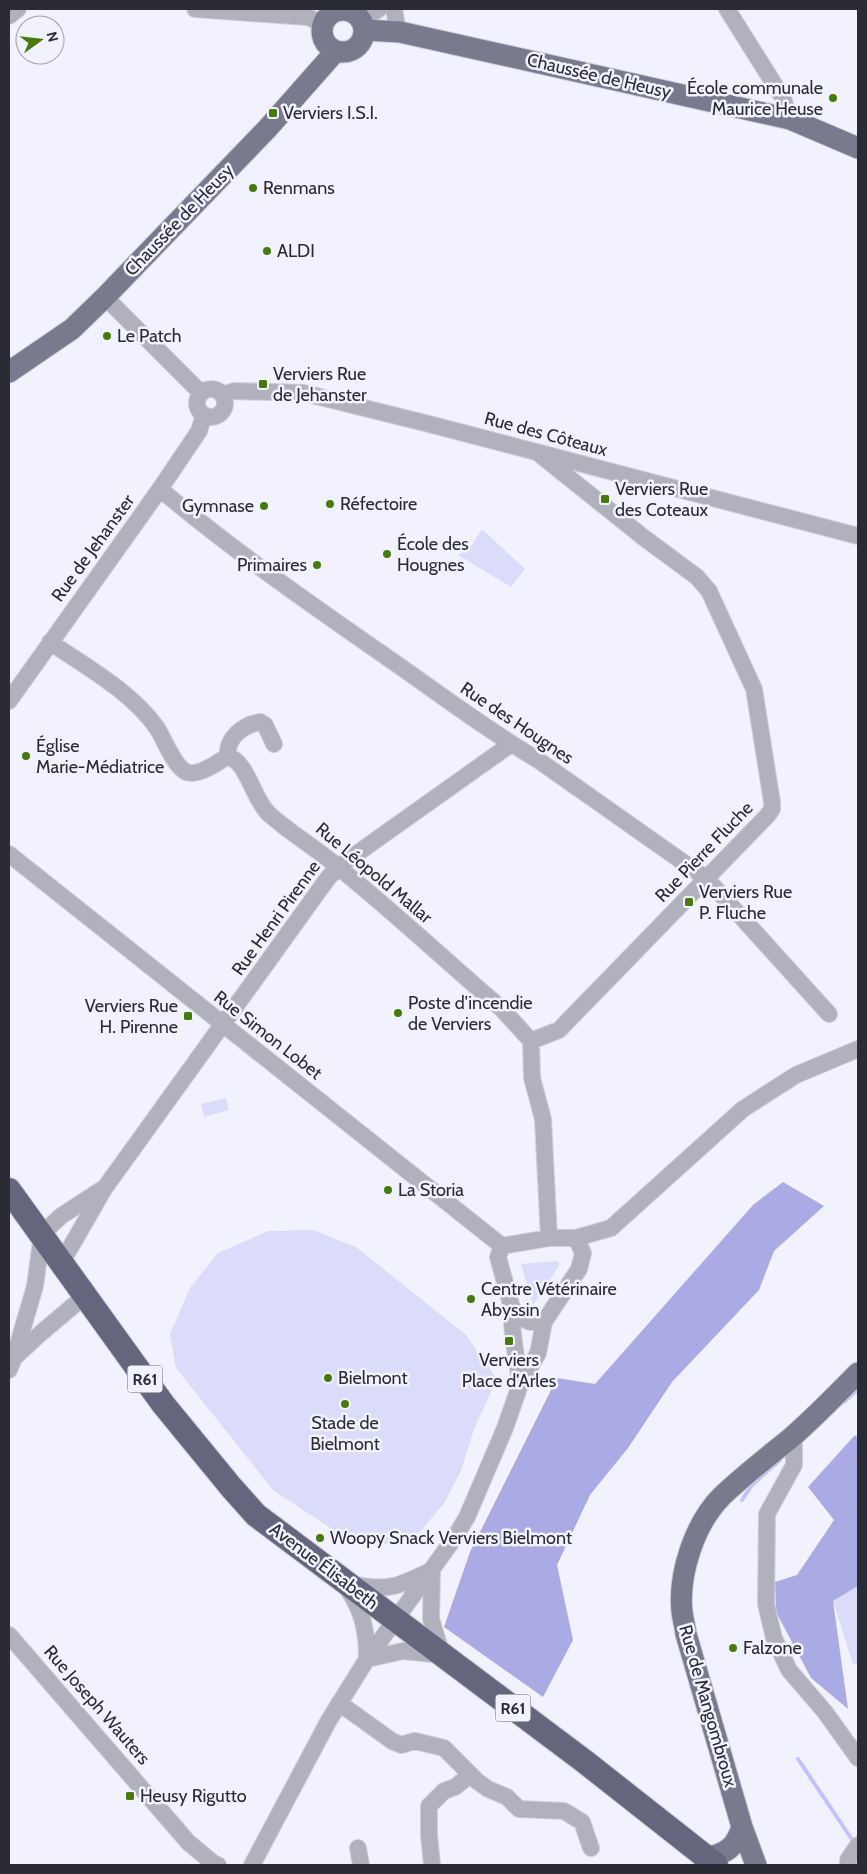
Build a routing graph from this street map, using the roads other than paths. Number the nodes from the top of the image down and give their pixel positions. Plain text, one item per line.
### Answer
1 (18, 9) edge
2 (196, 9) edge
3 (379, 9) edge
4 (394, 9) edge
5 (728, 9) edge
6 (9, 16) edge
7 (323, 23) junction
8 (363, 25) junction
9 (400, 32) junction
10 (335, 52) junction
11 (790, 119) junction
12 (858, 148) edge
13 (105, 297) junction
14 (9, 372) edge
15 (201, 393) junction
16 (228, 393) junction
17 (204, 415) junction
18 (538, 452) junction
19 (160, 489) junction
20 (858, 536) edge
21 (50, 642) junction
22 (9, 701) edge
23 (274, 744) dead end
24 (511, 744) junction
25 (228, 756) junction
26 (9, 854) edge
27 (338, 867) junction
28 (706, 879) junction
29 (829, 1014) dead end
30 (223, 1025) junction
31 (532, 1041) junction
32 (858, 1049) edge
33 (104, 1189) junction
34 (9, 1190) edge
35 (42, 1234) junction
36 (549, 1238) junction
37 (576, 1238) junction
38 (502, 1246) junction
39 (62, 1262) junction
40 (86, 1295) junction
41 (512, 1308) junction
42 (544, 1322) junction
43 (12, 1364) edge
44 (858, 1374) edge
45 (520, 1385) junction
46 (794, 1435) junction
47 (432, 1570) junction
48 (342, 1581) junction
49 (396, 1620) junction
50 (9, 1634) edge
51 (442, 1655) junction
52 (368, 1659) junction
53 (337, 1706) junction
54 (858, 1758) edge
55 (470, 1774) junction
56 (742, 1827) junction
57 (188, 1842) junction
58 (858, 1845) edge
59 (358, 1848) dead end
60 (591, 1848) dead end
61 (711, 1862) edge
62 (201, 1865) edge
63 (218, 1865) edge
64 (252, 1865) edge
65 (361, 1865) edge
66 (432, 1865) edge
67 (756, 1865) edge
68 (848, 1865) edge

1 - 6 street
2 - 7 street
3 - 8 street
4 - 9 street
5 - 11 street
7 - 8 main road
7 - 10 main road
8 - 9 main road, Chaussée de Heusy
8 - 10 main road
9 - 11 main road, Chaussée de Heusy
10 - 13 main road, Chaussée de Heusy
11 - 12 main road, Chaussée de Heusy
13 - 14 main road, Chaussée de Heusy
13 - 15 street
15 - 16 street
15 - 17 street
16 - 17 street
16 - 18 street, Rue des Côteaux
17 - 19 street, Rue de Jehanster
18 - 20 street, Rue des Côteaux
18 - 28 street, Rue Pierre Fluche
19 - 21 street, Rue de Jehanster
19 - 24 street, Rue des Hougnes
21 - 22 street, Rue de Jehanster
21 - 25 street
23 - 25 street
24 - 27 street, Rue Henri Pirenne
24 - 28 street, Rue des Hougnes
25 - 27 street, Rue Léopold Mallar
26 - 30 street, Rue Simon Lobet
27 - 30 street, Rue Henri Pirenne
27 - 31 street, Rue Léopold Mallar
28 - 29 street, Rue des Hougnes
28 - 31 street, Rue Pierre Fluche
30 - 33 street, Rue Henri Pirenne
30 - 38 street, Rue Simon Lobet
31 - 36 street
32 - 37 street
33 - 35 street, Rue Henri Pirenne
33 - 39 street, Rue Henri Pirenne
34 - 35 highway, Avenue Élisabeth / R61
35 - 39 highway, Avenue Élisabeth / R61
35 - 43 street
36 - 37 street
36 - 38 street
37 - 42 street
38 - 41 street
39 - 40 highway, Avenue Élisabeth / R61
40 - 43 street
40 - 48 highway, Avenue Élisabeth / R61
41 - 42 street
41 - 45 street
42 - 45 street
44 - 46 main road, Rue de Mangombroux
45 - 47 street
46 - 54 street
46 - 56 main road, Rue de Mangombroux
47 - 48 street
47 - 49 street
47 - 51 street
48 - 49 highway, Avenue Élisabeth / R61
48 - 52 street
49 - 51 highway, Avenue Élisabeth / R61
49 - 52 street
50 - 57 street, Rue Joseph Wauters
51 - 52 street
51 - 61 highway, Avenue Élisabeth / R61
52 - 53 street
53 - 55 street
53 - 64 street
55 - 60 street
55 - 66 street
56 - 61 main road
56 - 67 main road, Rue de Mangombroux
57 - 62 street
57 - 63 street
58 - 68 street
59 - 65 street

